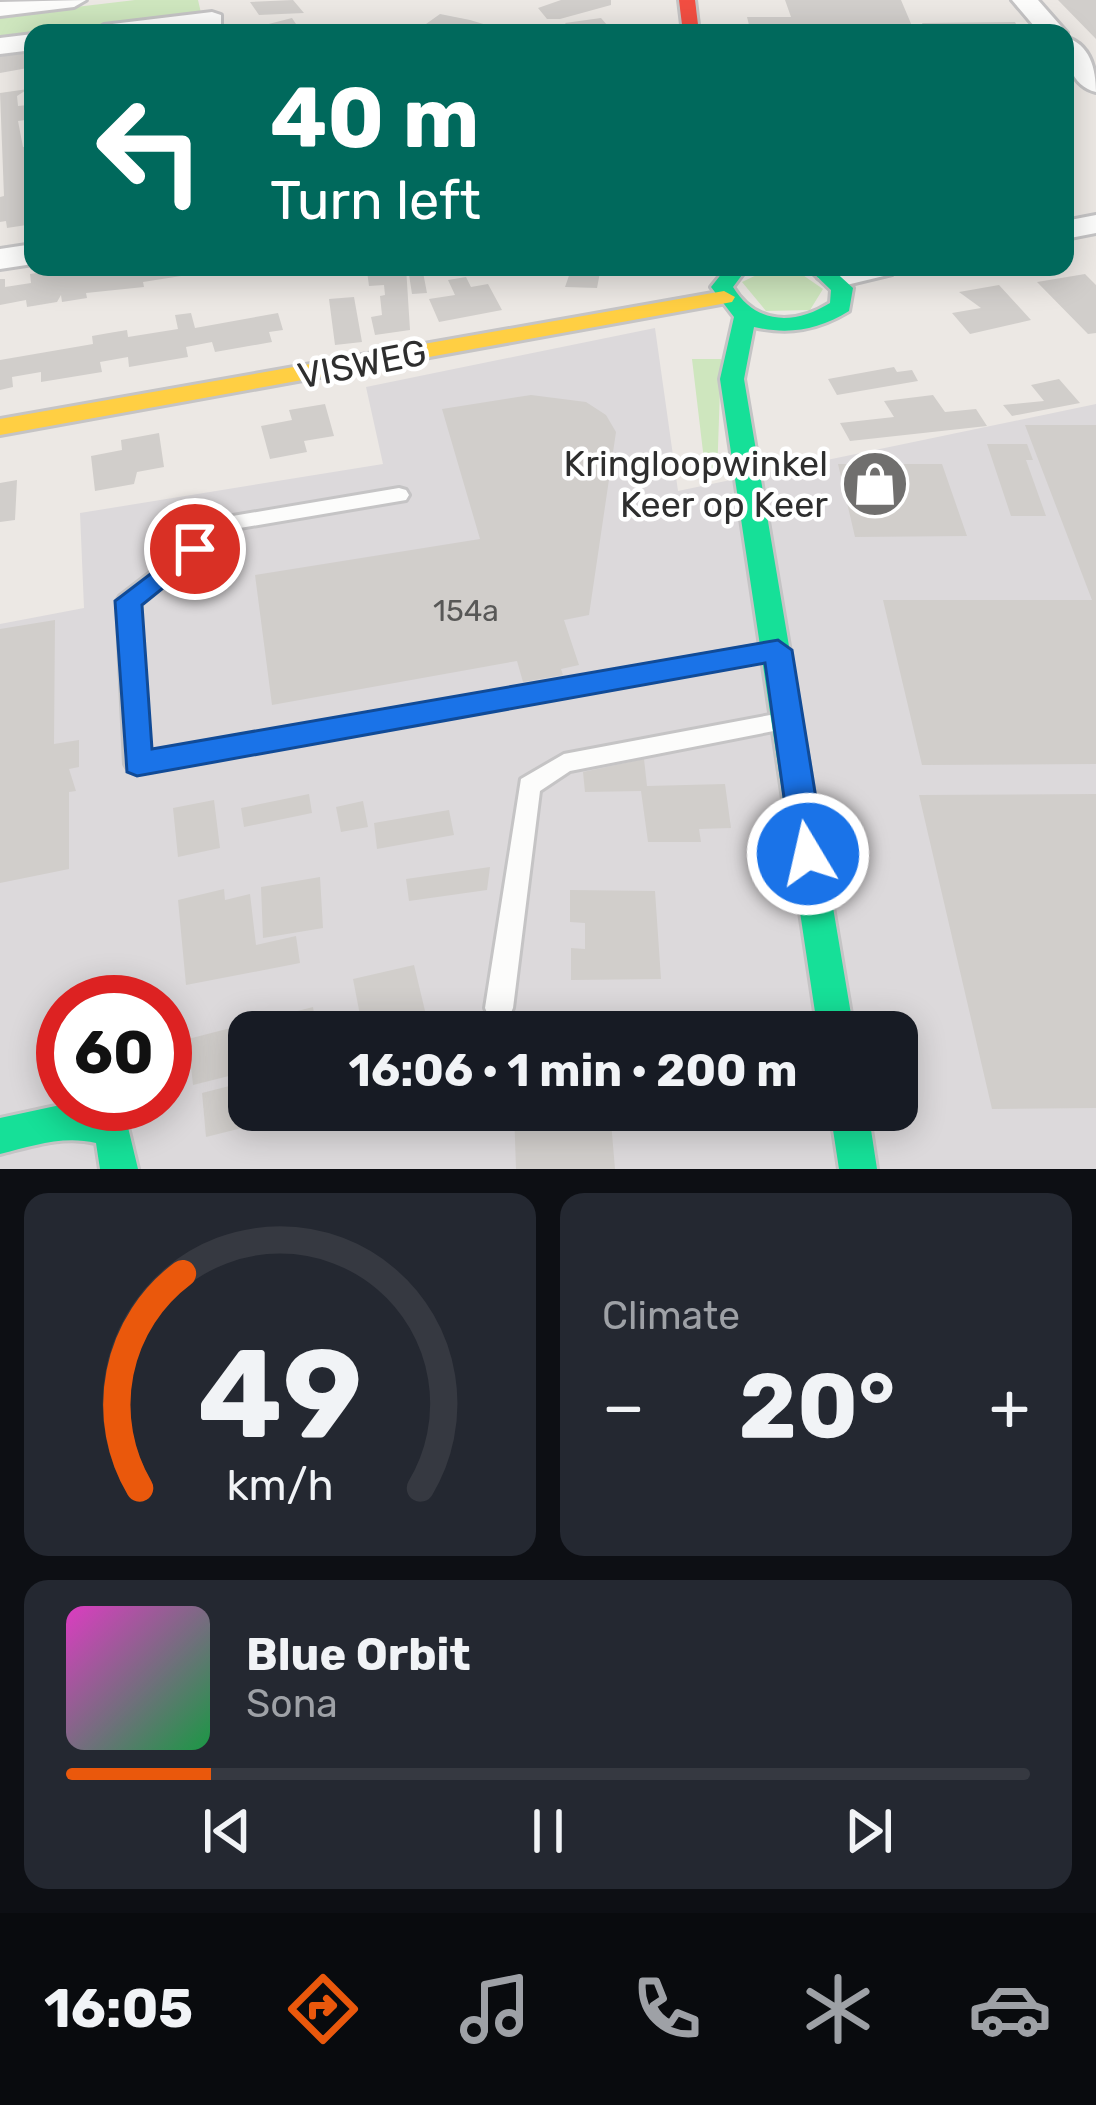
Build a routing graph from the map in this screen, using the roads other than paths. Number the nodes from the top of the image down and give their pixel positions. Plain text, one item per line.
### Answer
1 (74, 0) edge
2 (1024, 0) edge
3 (0, 9) edge
4 (213, 18) edge
5 (169, 24) edge
6 (1046, 24) edge
7 (1080, 54) edge
8 (1096, 84) edge
9 (727, 276) edge
10 (829, 276) edge
11 (735, 306) junction
12 (782, 325) junction
13 (771, 353) dead end
14 (762, 386) dead end
15 (0, 427) edge
16 (746, 441) junction
17 (399, 496) dead end
18 (778, 650) junction
19 (788, 721) junction
20 (500, 1008) dead end
21 (833, 1011) edge
22 (852, 1131) edge
23 (0, 1136) edge
24 (119, 1169) edge
25 (858, 1169) edge

1 - 3 street
2 - 6 street
4 - 5 street
7 - 8 street
9 - 11 main road
10 - 12 main road
11 - 12 main road
11 - 15 main road, VISWEG
11 - 16 main road
12 - 13 main road
14 - 16 main road
16 - 18 main road
17 - 18 lane
18 - 19 main road
19 - 20 lane
19 - 21 main road
22 - 25 main road
23 - 24 main road

